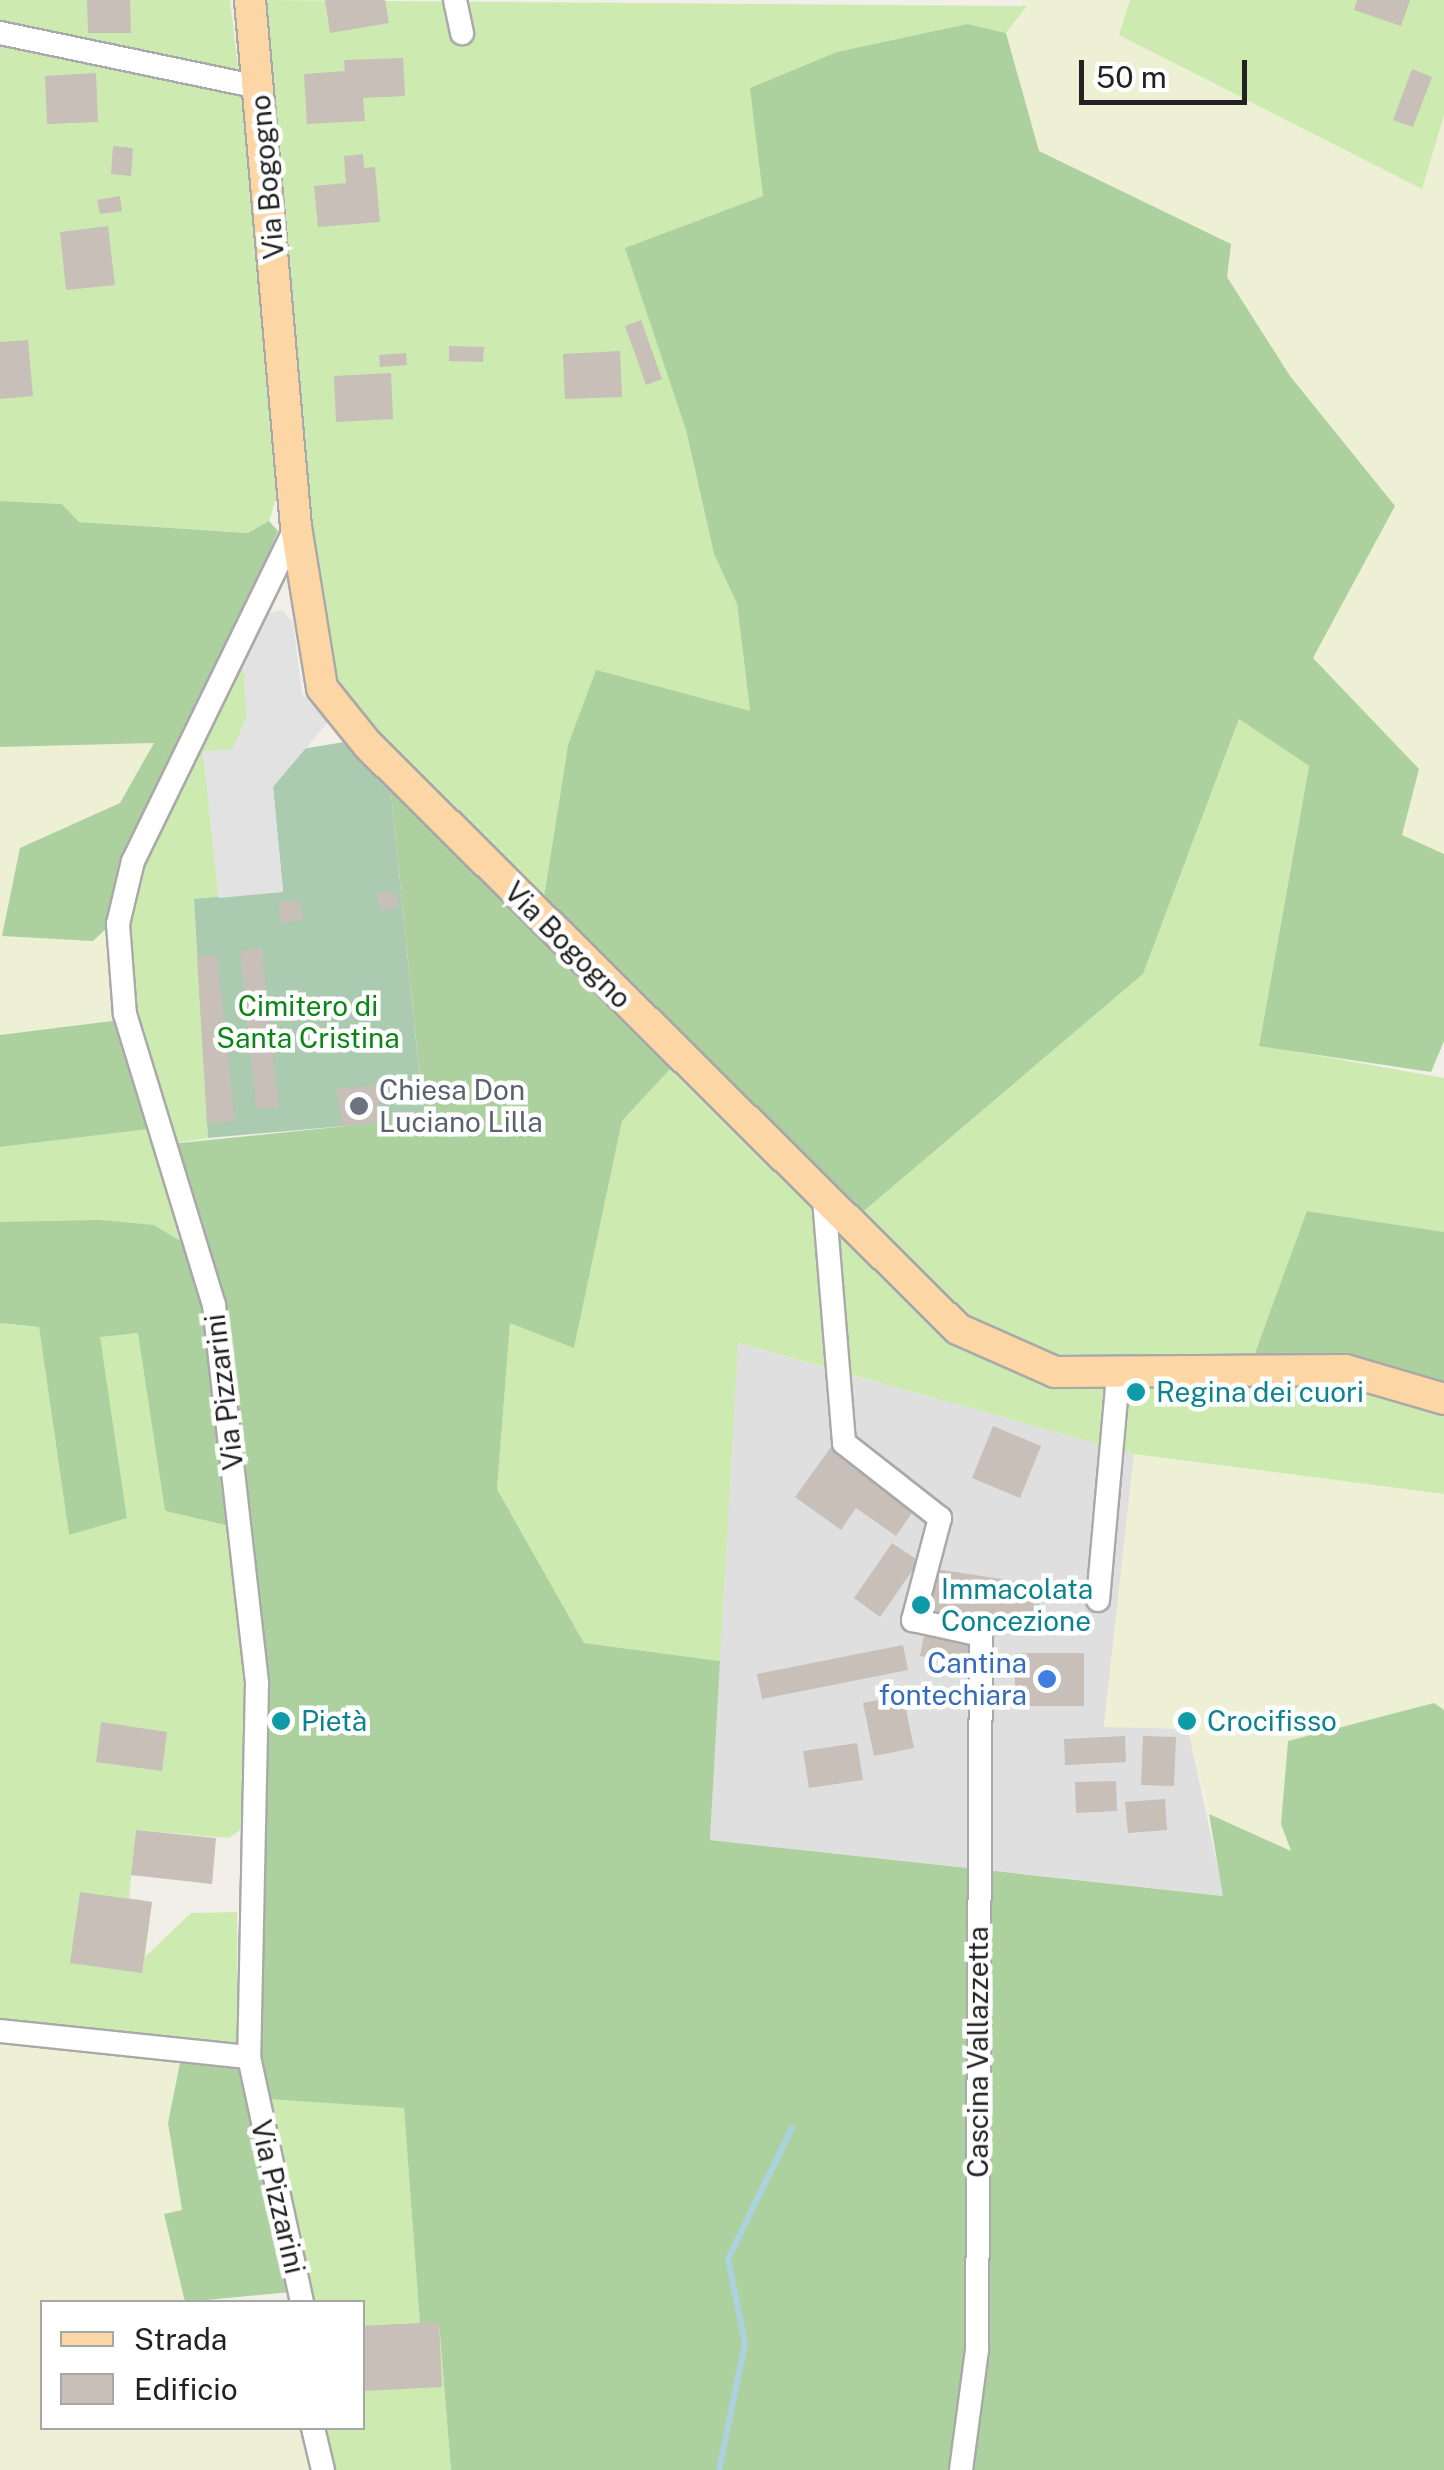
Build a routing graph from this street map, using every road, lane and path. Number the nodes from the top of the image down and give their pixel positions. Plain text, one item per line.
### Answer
1 (250, 0) edge
2 (455, 0) edge
3 (0, 33) edge
4 (462, 33) dead end
5 (259, 87) junction
6 (296, 527) junction
7 (824, 1199) junction
8 (1118, 1375) junction
9 (1444, 1399) edge
10 (1098, 1600) dead end
11 (0, 2031) edge
12 (248, 2057) junction
13 (302, 2300) edge
14 (314, 2430) edge
15 (323, 2470) edge
16 (961, 2470) edge

1 - 5 main road, Via Bogogno
2 - 4 street
3 - 5 street
5 - 6 main road, Via Bogogno
6 - 7 main road, Via Bogogno
6 - 12 street, Via Pizzarini
7 - 8 main road, Via Bogogno
7 - 16 street, Cascina Vallazzetta
8 - 9 main road, Via Bogogno
8 - 10 street
11 - 12 street
12 - 13 street, Via Pizzarini
14 - 15 street

